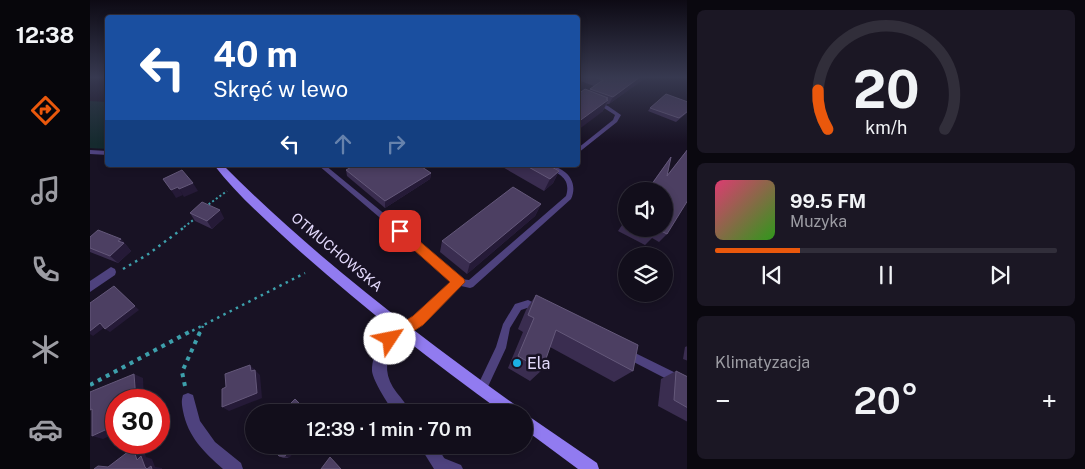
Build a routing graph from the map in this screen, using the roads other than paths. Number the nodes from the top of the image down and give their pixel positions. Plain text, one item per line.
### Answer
1 (585, 99) edge
2 (580, 149) edge
3 (90, 152) edge
4 (105, 153) edge
5 (220, 167) edge
6 (323, 167) edge
7 (555, 167) edge
8 (111, 272) road end
9 (459, 282) junction
10 (90, 287) edge
11 (546, 313) edge
12 (403, 330) junction
13 (617, 349) edge
14 (687, 384) edge
15 (481, 389) junction
16 (188, 400) road end
17 (396, 404) edge
18 (502, 404) edge
19 (533, 427) edge
20 (433, 454) edge
21 (442, 466) edge
22 (235, 469) edge
23 (457, 469) edge
24 (591, 469) edge

1 - 2 lane
3 - 4 street
5 - 12 main road, OTMUCHOWSKA
6 - 9 lane
7 - 9 lane
8 - 10 street
9 - 12 lane
11 - 15 lane
12 - 15 main road, OTMUCHOWSKA
12 - 17 street
13 - 14 lane
15 - 18 main road, OTMUCHOWSKA
16 - 22 street
19 - 24 main road
20 - 21 street
21 - 23 lane

